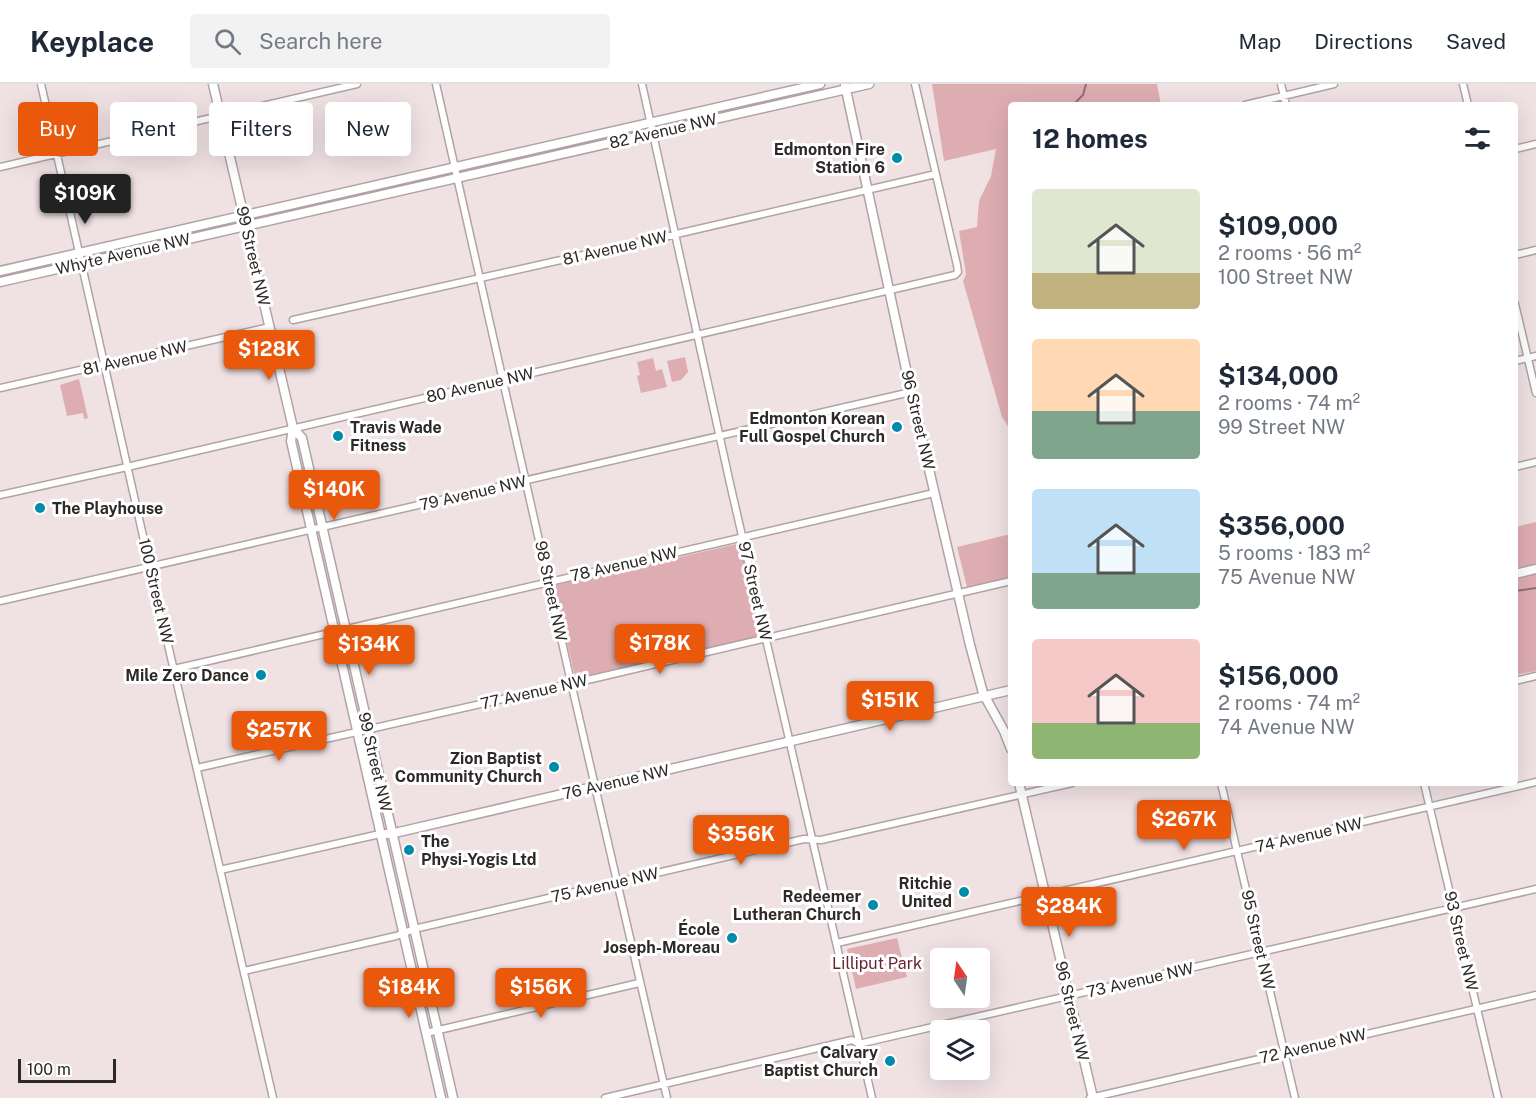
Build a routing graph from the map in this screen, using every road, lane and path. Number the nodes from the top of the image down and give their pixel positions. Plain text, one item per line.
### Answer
1 (41, 84) edge
2 (213, 84) edge
3 (357, 84) edge
4 (436, 84) edge
5 (642, 84) edge
6 (820, 84) edge
7 (869, 84) edge
8 (915, 84) edge
9 (1281, 84) edge
10 (1334, 84) edge
11 (1463, 84) edge
12 (845, 87) edge
13 (1284, 96) junction
14 (45, 102) edge
15 (217, 102) edge
16 (279, 102) edge
17 (1258, 102) edge
18 (1285, 102) edge
19 (1467, 102) edge
20 (209, 119) edge
21 (651, 122) junction
22 (653, 133) junction
23 (98, 144) edge
24 (1536, 144) edge
25 (1518, 148) edge
26 (48, 156) edge
27 (57, 156) edge
28 (230, 156) edge
29 (0, 167) edge
30 (455, 167) junction
31 (936, 174) junction
32 (457, 178) junction
33 (868, 190) junction
34 (244, 216) junction
35 (246, 226) junction
36 (675, 234) junction
37 (1536, 250) edge
38 (79, 253) junction
39 (1518, 254) edge
40 (81, 263) junction
41 (0, 271) edge
42 (480, 278) junction
43 (0, 282) edge
44 (890, 291) junction
45 (1518, 316) edge
46 (293, 320) dead end
47 (270, 327) junction
48 (697, 335) junction
49 (1536, 356) edge
50 (1528, 358) junction
51 (1518, 360) edge
52 (104, 365) junction
53 (503, 379) junction
54 (0, 388) edge
55 (911, 392) junction
56 (1536, 393) edge
57 (293, 428) junction
58 (720, 436) junction
59 (1536, 462) edge
60 (1518, 466) edge
61 (127, 467) junction
62 (526, 481) junction
63 (934, 493) junction
64 (0, 495) edge
65 (322, 528) junction
66 (311, 530) junction
67 (743, 538) junction
68 (150, 567) junction
69 (1536, 569) edge
70 (1518, 573) edge
71 (549, 581) junction
72 (1008, 582) edge
73 (958, 593) junction
74 (0, 601) edge
75 (345, 628) junction
76 (334, 631) junction
77 (766, 638) junction
78 (174, 669) junction
79 (1536, 676) edge
80 (1518, 680) edge
81 (571, 684) junction
82 (1008, 691) edge
83 (984, 697) junction
84 (368, 730) junction
85 (357, 733) junction
86 (1008, 741) edge
87 (790, 742) junction
88 (197, 768) junction
89 (1536, 782) edge
90 (595, 786) junction
91 (1020, 786) edge
92 (1060, 786) edge
93 (1222, 786) edge
94 (1425, 786) edge
95 (1022, 795) junction
96 (1430, 807) junction
97 (391, 833) junction
98 (380, 834) junction
99 (812, 840) junction
100 (1237, 851) junction
101 (220, 870) junction
102 (616, 882) junction
103 (1536, 889) edge
104 (1045, 896) junction
105 (1453, 908) junction
106 (414, 929) junction
107 (403, 933) junction
108 (837, 943) junction
109 (1261, 952) junction
110 (244, 971) junction
111 (639, 983) junction
112 (1536, 995) edge
113 (1069, 996) junction
114 (1477, 1008) junction
115 (437, 1030) junction
116 (426, 1033) junction
117 (860, 1044) junction
118 (1284, 1052) junction
119 (664, 1084) junction
120 (273, 1098) edge
121 (441, 1098) edge
122 (453, 1098) edge
123 (605, 1098) edge
124 (667, 1098) edge
125 (872, 1098) edge
126 (1092, 1098) edge
127 (1295, 1098) edge
128 (1498, 1098) edge

1 - 14 street, 100 Street NW
2 - 15 main road, 99 Street NW
3 - 16 street
4 - 30 street, 98 Street NW
5 - 21 street, 97 Street NW
6 - 21 main road, 82 Avenue NW
7 - 12 main road, 82 Avenue NW
8 - 31 street
9 - 13 street
10 - 13 street
11 - 19 street
12 - 22 main road, 82 Avenue NW
12 - 33 main road, 96 Street NW
13 - 17 street
13 - 18 street
20 - 23 street
21 - 22 street, 97 Street NW
21 - 30 main road, 82 Avenue NW
22 - 32 main road, 82 Avenue NW
22 - 36 street, 97 Street NW
24 - 25 street
26 - 29 street
27 - 38 street, 100 Street NW
28 - 34 main road, 99 Street NW
30 - 32 street, 98 Street NW
30 - 34 main road, 82 Avenue NW
31 - 33 street, 81 Avenue NW
31 - 44 street, 80 Avenue NW
32 - 35 main road, 82 Avenue NW
32 - 42 street, 98 Street NW
33 - 36 street, 81 Avenue NW
33 - 44 main road, 96 Street NW
34 - 35 main road, 99 Street NW
34 - 38 main road, Whyte Avenue NW
35 - 40 main road, Whyte Avenue NW
35 - 47 main road, 99 Street NW
36 - 42 street, 81 Avenue NW
36 - 48 street, 97 Street NW
37 - 39 street
38 - 40 street, 100 Street NW
38 - 41 main road, Whyte Avenue NW
40 - 43 main road, Whyte Avenue NW
40 - 52 street, 100 Street NW
42 - 46 street, 81 Avenue NW
42 - 53 street, 98 Street NW
44 - 48 street, 80 Avenue NW
44 - 55 main road, 96 Street NW
45 - 50 street
47 - 52 street, 81 Avenue NW
47 - 57 main road, 99 Street NW
48 - 53 street, 80 Avenue NW
48 - 58 street, 97 Street NW
49 - 50 street
50 - 51 street
50 - 56 street
52 - 54 street, 81 Avenue NW
52 - 61 street, 100 Street NW
53 - 57 street, 80 Avenue NW
53 - 62 street, 98 Street NW
55 - 58 street, 79 Avenue NW
55 - 63 main road, 96 Street NW
57 - 61 street, 80 Avenue NW
57 - 65 main road, 99 Street NW
57 - 66 main road, 99 Street NW
58 - 62 street, 79 Avenue NW
58 - 67 street, 97 Street NW
59 - 60 street
61 - 64 street, 80 Avenue NW
61 - 68 street, 100 Street NW
62 - 65 street, 79 Avenue NW
62 - 71 street, 98 Street NW
63 - 67 street, 78 Avenue NW
63 - 73 main road, 96 Street NW
65 - 66 street, 79 Avenue NW
65 - 75 main road, 99 Street NW
66 - 68 street, 79 Avenue NW
66 - 76 main road, 99 Street NW
67 - 71 street, 78 Avenue NW
67 - 77 street, 97 Street NW
68 - 74 street, 79 Avenue NW
68 - 78 street, 100 Street NW
69 - 70 main road
71 - 75 street, 78 Avenue NW
71 - 81 street, 98 Street NW
72 - 73 street, 77 Avenue NW
73 - 77 street, 77 Avenue NW
73 - 83 main road, 96 Street NW
75 - 76 street, 78 Avenue NW
75 - 84 main road, 99 Street NW
76 - 78 street, 78 Avenue NW
76 - 85 main road, 99 Street NW
77 - 81 street, 77 Avenue NW
77 - 87 street, 97 Street NW
78 - 88 street, 100 Street NW
79 - 80 street
81 - 84 street, 77 Avenue NW
81 - 90 street, 98 Street NW
82 - 83 main road, 76 Avenue NW
83 - 86 main road, 96 Street NW
83 - 87 main road, 76 Avenue NW
84 - 85 street, 77 Avenue NW
84 - 97 main road, 99 Street NW
85 - 88 street, 77 Avenue NW
85 - 98 main road, 99 Street NW
87 - 90 main road, 76 Avenue NW
87 - 99 street, 97 Street NW
88 - 101 street, 100 Street NW
89 - 96 street, 74 Avenue NW
90 - 97 main road, 76 Avenue NW
90 - 102 street, 98 Street NW
91 - 95 main road, 96 Street NW
92 - 95 street, 75 Avenue NW
93 - 100 street, 95 Street NW
94 - 96 street, 93 Street NW
95 - 99 street, 75 Avenue NW
95 - 104 main road, 96 Street NW
96 - 100 street, 74 Avenue NW
96 - 105 street, 93 Street NW
97 - 98 main road, 76 Avenue NW
97 - 106 main road, 99 Street NW
98 - 101 street, 76 Avenue NW
98 - 107 main road, 99 Street NW
99 - 102 street, 75 Avenue NW
99 - 108 street, 97 Street NW
100 - 104 street, 74 Avenue NW
100 - 109 street, 95 Street NW
101 - 110 street, 100 Street NW
102 - 106 street, 75 Avenue NW
102 - 111 street, 98 Street NW
103 - 105 street, 73 Avenue NW
104 - 108 street, 74 Avenue NW
104 - 113 main road, 96 Street NW
105 - 109 street, 73 Avenue NW
105 - 114 street, 93 Street NW
106 - 107 street, 75 Avenue NW
106 - 115 main road, 99 Street NW
107 - 110 street, 75 Avenue NW
107 - 116 main road, 99 Street NW
108 - 117 street, 97 Street NW
109 - 113 street, 73 Avenue NW
109 - 118 street, 95 Street NW
110 - 120 street, 100 Street NW
111 - 115 street
111 - 119 street, 98 Street NW
112 - 114 street, 72 Avenue NW
113 - 117 street, 73 Avenue NW
113 - 126 main road, 96 Street NW
114 - 118 street, 72 Avenue NW
114 - 128 street, 93 Street NW
115 - 116 street
115 - 122 main road, 99 Street NW
116 - 121 main road, 99 Street NW
117 - 119 street, 73 Avenue NW
117 - 125 street, 97 Street NW
118 - 126 street, 72 Avenue NW
118 - 127 street, 95 Street NW
119 - 123 street, 73 Avenue NW
119 - 124 street, 98 Street NW

